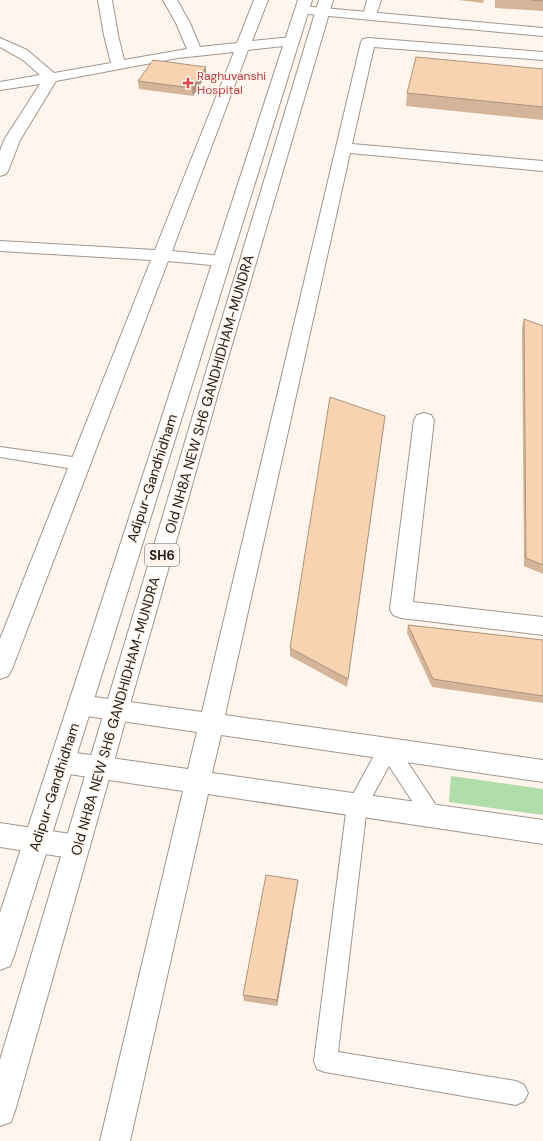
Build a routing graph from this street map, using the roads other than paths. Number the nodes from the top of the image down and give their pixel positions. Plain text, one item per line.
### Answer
1 (105, 0) edge
2 (170, 0) edge
3 (261, 0) edge
4 (374, 0) edge
5 (314, 5) edge
6 (370, 16) junction
7 (543, 32) edge
8 (292, 41) junction
9 (0, 42) edge
10 (244, 46) junction
11 (195, 52) junction
12 (543, 56) edge
13 (119, 66) junction
14 (51, 78) junction
15 (0, 86) edge
16 (344, 148) junction
17 (543, 166) edge
18 (0, 170) edge
19 (0, 246) edge
20 (162, 255) junction
21 (222, 261) junction
22 (424, 420) dead end
23 (0, 452) edge
24 (80, 464) junction
25 (543, 626) edge
26 (0, 669) edge
27 (80, 705) junction
28 (117, 710) junction
29 (212, 724) junction
30 (388, 749) junction
31 (62, 762) junction
32 (100, 767) junction
33 (543, 771) edge
34 (198, 781) junction
35 (357, 805) junction
36 (433, 816) junction
37 (543, 832) edge
38 (0, 835) edge
39 (37, 840) junction
40 (77, 847) junction
41 (0, 956) edge
42 (516, 1093) dead end
43 (0, 1111) edge
44 (115, 1141) edge

1 - 13 street
2 - 11 street
3 - 10 street
4 - 6 street
5 - 6 street
5 - 8 street, Adipur-Gandhidham / SH6
5 - 28 street, Old NH8A NEW SH6 GANDHIDHAM-MUNDRA / SH6
6 - 7 street
8 - 10 street
8 - 21 street, Adipur-Gandhidham / SH6
9 - 14 street
10 - 11 street
10 - 20 street
11 - 13 street
12 - 16 street
13 - 14 street
14 - 15 street
14 - 18 street
16 - 17 street
16 - 29 street
19 - 20 street
20 - 21 street
20 - 24 street
21 - 27 street, Adipur-Gandhidham / SH6
22 - 25 street
23 - 24 lane
24 - 26 street
27 - 28 street
27 - 31 street, Adipur-Gandhidham / SH6
28 - 29 street
28 - 32 street, Old NH8A NEW SH6 GANDHIDHAM-MUNDRA / SH6
29 - 30 street
29 - 34 street
30 - 33 street
30 - 35 lane
30 - 36 lane
31 - 32 street
31 - 39 street, Adipur-Gandhidham / SH6
32 - 34 street
32 - 40 street, Old NH8A NEW SH6 GANDHIDHAM-MUNDRA / SH6
34 - 35 street
34 - 44 street
35 - 36 street
35 - 42 lane
36 - 37 street
38 - 39 street
39 - 40 street
39 - 41 street, Adipur-Gandhidham / SH6
40 - 43 street, Old NH8A NEW SH6 GANDHIDHAM-MUNDRA / SH6

